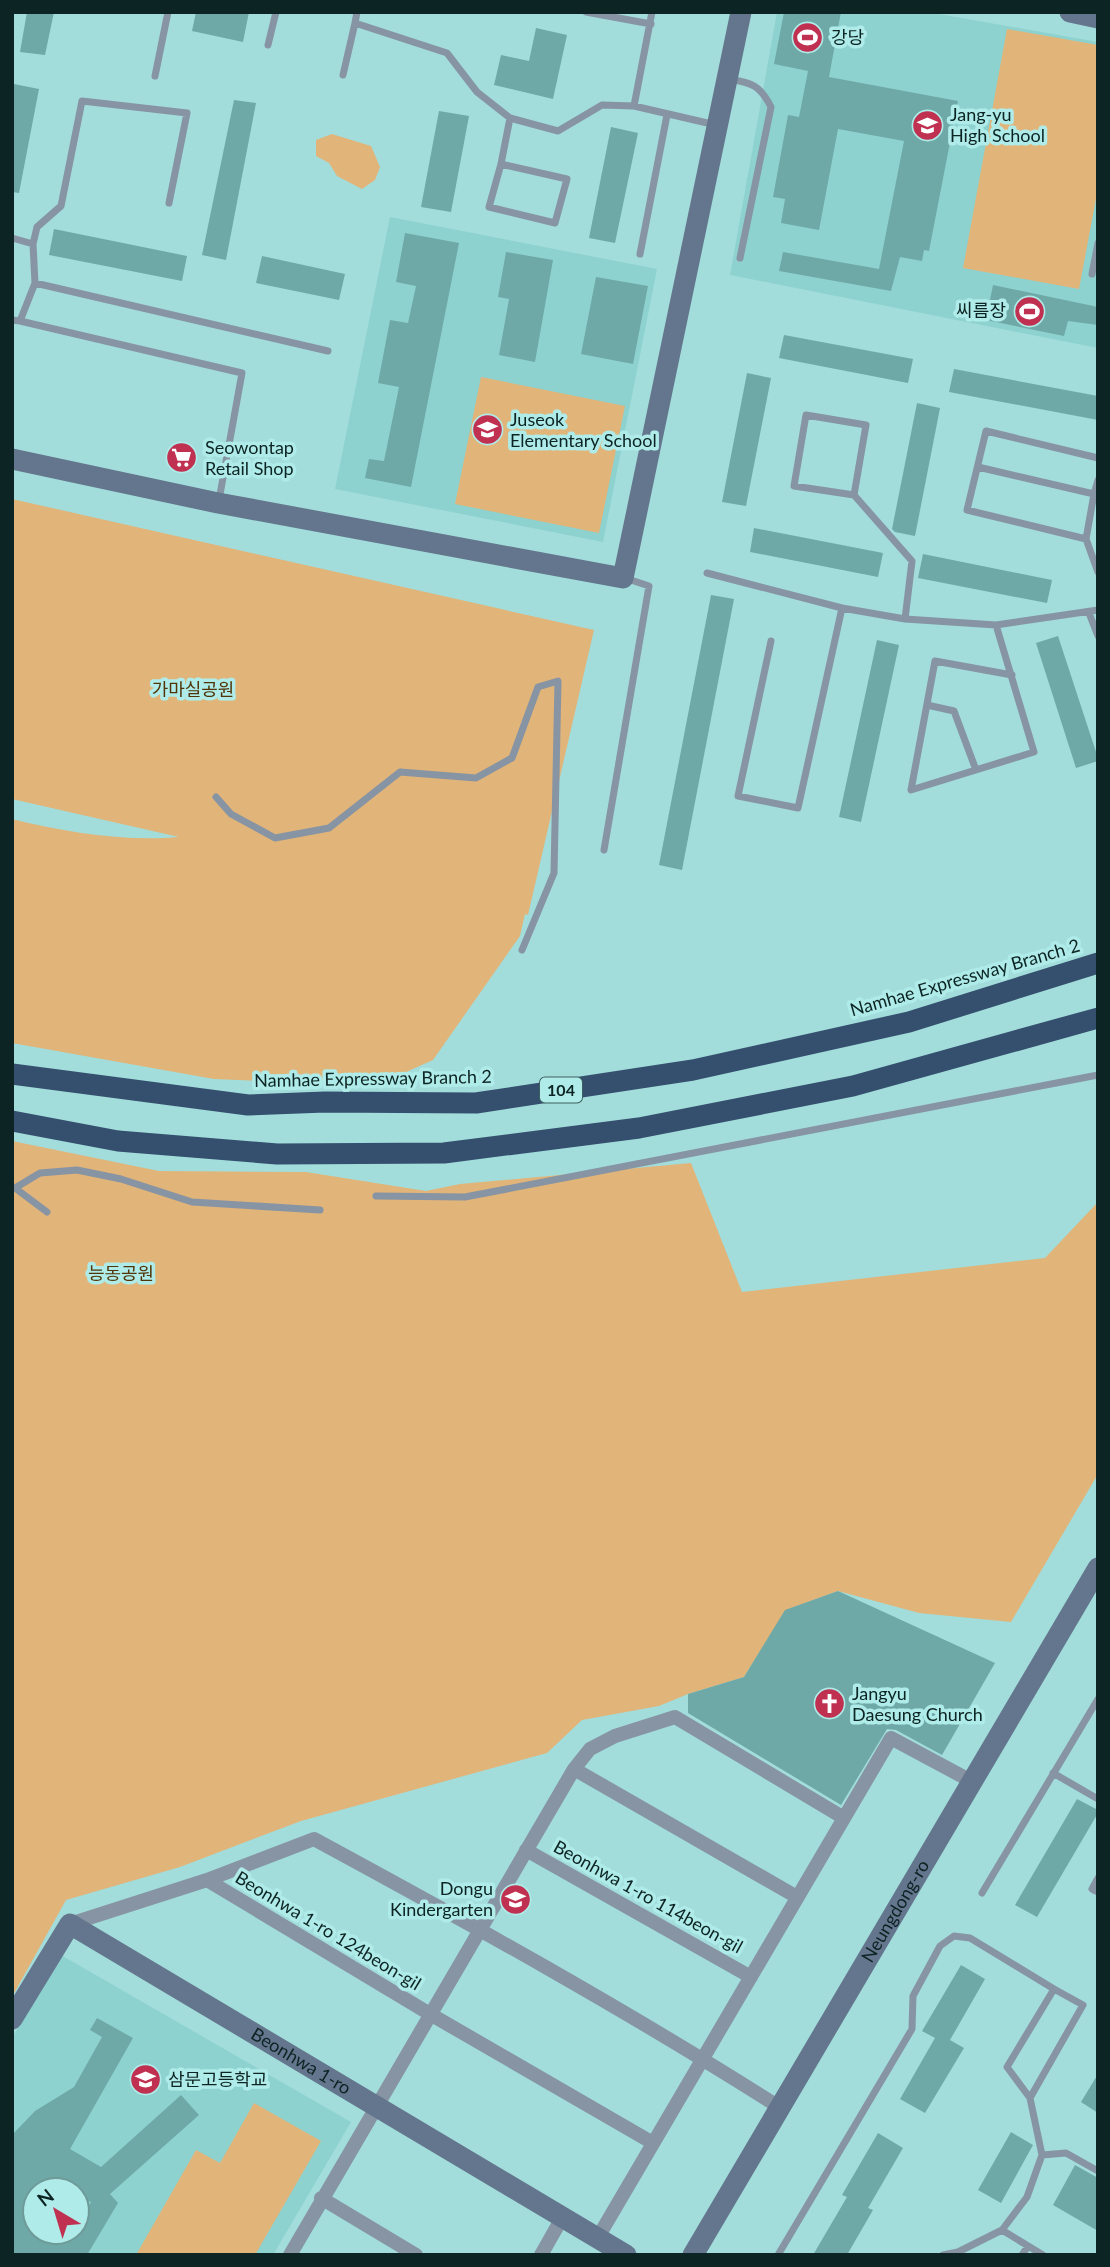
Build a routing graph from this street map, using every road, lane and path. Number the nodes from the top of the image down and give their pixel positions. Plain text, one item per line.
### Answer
1 (168, 12) edge
2 (276, 12) edge
3 (357, 12) edge
4 (586, 12) edge
5 (652, 12) edge
6 (741, 12) edge
7 (1070, 12) edge
8 (1098, 18) edge
9 (355, 23) junction
10 (651, 24) junction
11 (268, 45) dead end
12 (343, 75) dead end
13 (155, 76) dead end
14 (727, 79) junction
15 (634, 106) junction
16 (667, 116) junction
17 (510, 118) junction
18 (717, 126) junction
19 (501, 164) junction
20 (169, 203) dead end
21 (12, 238) edge
22 (1098, 243) edge
23 (33, 244) junction
24 (640, 254) dead end
25 (740, 258) dead end
26 (1092, 274) dead end
27 (35, 282) junction
28 (16, 321) edge
29 (328, 352) dead end
30 (1098, 458) edge
31 (12, 459) edge
32 (978, 467) junction
33 (1098, 480) edge
34 (1094, 494) junction
35 (854, 495) junction
36 (218, 503) junction
37 (1086, 539) junction
38 (1098, 572) edge
39 (707, 573) dead end
40 (623, 578) junction
41 (842, 608) junction
42 (1094, 611) edge
43 (905, 620) junction
44 (996, 625) junction
45 (1098, 636) edge
46 (771, 641) dead end
47 (1012, 675) junction
48 (927, 705) junction
49 (976, 770) junction
50 (216, 797) dead end
51 (604, 850) dead end
52 (522, 950) dead end
53 (1098, 963) edge
54 (1098, 1018) edge
55 (12, 1074) edge
56 (1098, 1074) edge
57 (12, 1121) edge
58 (14, 1189) edge
59 (376, 1196) dead end
60 (320, 1210) dead end
61 (47, 1212) dead end
62 (1098, 1568) edge
63 (1098, 1699) edge
64 (574, 1769) junction
65 (1054, 1773) junction
66 (971, 1781) junction
67 (1098, 1799) edge
68 (844, 1818) junction
69 (526, 1850) junction
70 (1098, 1878) edge
71 (207, 1880) junction
72 (1098, 1892) edge
73 (982, 1893) dead end
74 (797, 1897) junction
75 (70, 1924) junction
76 (480, 1929) junction
77 (751, 1977) junction
78 (1054, 1989) junction
79 (430, 2014) junction
80 (12, 2019) edge
81 (703, 2059) junction
82 (1030, 2098) junction
83 (779, 2107) junction
84 (375, 2108) junction
85 (653, 2143) junction
86 (1042, 2155) junction
87 (1098, 2171) edge
88 (321, 2198) junction
89 (562, 2218) junction
90 (1002, 2230) junction
91 (597, 2239) junction
92 (1028, 2246) junction
93 (290, 2255) edge
94 (416, 2255) edge
95 (541, 2255) edge
96 (626, 2255) edge
97 (693, 2255) edge
98 (778, 2255) edge
99 (943, 2255) edge
100 (1022, 2255) edge
101 (1044, 2255) edge

1 - 13 lane
2 - 11 lane
3 - 9 lane
4 - 10 lane
5 - 10 lane
6 - 14 street
7 - 8 street
9 - 12 lane
9 - 17 lane
10 - 15 lane
14 - 18 street
14 - 25 lane
15 - 16 lane
15 - 17 lane
16 - 18 lane
16 - 24 lane
17 - 19 lane
18 - 40 street
19 - 19 lane
20 - 23 lane
21 - 23 lane
22 - 26 lane
23 - 27 lane
27 - 28 lane
27 - 29 lane
28 - 36 lane
30 - 32 lane
31 - 36 street
32 - 34 lane
32 - 37 lane
33 - 34 lane
34 - 37 lane
35 - 35 lane
35 - 43 lane
36 - 40 street
37 - 38 lane
39 - 41 lane
40 - 51 lane
41 - 43 lane
41 - 46 lane
42 - 44 lane
42 - 45 lane
43 - 44 lane
44 - 47 lane
47 - 48 lane
47 - 49 lane
48 - 49 lane
48 - 49 lane
50 - 52 lane
53 - 55 highway, Namhae Expressway Branch 2 / 104
54 - 57 highway
56 - 59 lane
58 - 60 lane
58 - 61 lane
62 - 66 street, Neungdong-ro
63 - 65 lane
64 - 68 street, Beonhwa 1-ro 124beon-gil
64 - 69 street, Beonhwa 1-ro 124beon-gil
64 - 74 street
65 - 67 lane
65 - 73 lane
66 - 68 street, Beonhwa 1-ro 114beon-gil
66 - 83 street, Neungdong-ro
68 - 74 street, Beonhwa 1-ro 114beon-gil
69 - 76 street, Beonhwa 1-ro 124beon-gil
69 - 77 street, Beonhwa 1-ro 114beon-gil
70 - 72 lane
71 - 75 street
71 - 76 street
71 - 79 street, Beonhwa 1-ro 124beon-gil
74 - 77 street, Beonhwa 1-ro 114beon-gil
75 - 80 street
75 - 84 street, Beonhwa 1-ro
76 - 79 street, Beonhwa 1-ro 124beon-gil
76 - 81 street
77 - 81 street, Beonhwa 1-ro 114beon-gil
78 - 82 lane
78 - 82 lane
78 - 98 lane
79 - 84 street, Beonhwa 1-ro 124beon-gil
79 - 85 street
81 - 83 street
81 - 85 street, Beonhwa 1-ro 114beon-gil
82 - 86 lane
83 - 97 street, Neungdong-ro
84 - 88 street, Beonhwa 1-ro 124beon-gil
84 - 89 street, Beonhwa 1-ro
85 - 91 street, Beonhwa 1-ro 114beon-gil
86 - 87 lane
86 - 90 lane
88 - 93 street, Beonhwa 1-ro 124beon-gil
88 - 94 street
89 - 91 street, Beonhwa 1-ro
89 - 95 street
90 - 92 lane
90 - 99 lane
91 - 96 street, Beonhwa 1-ro
92 - 100 lane
92 - 101 lane

